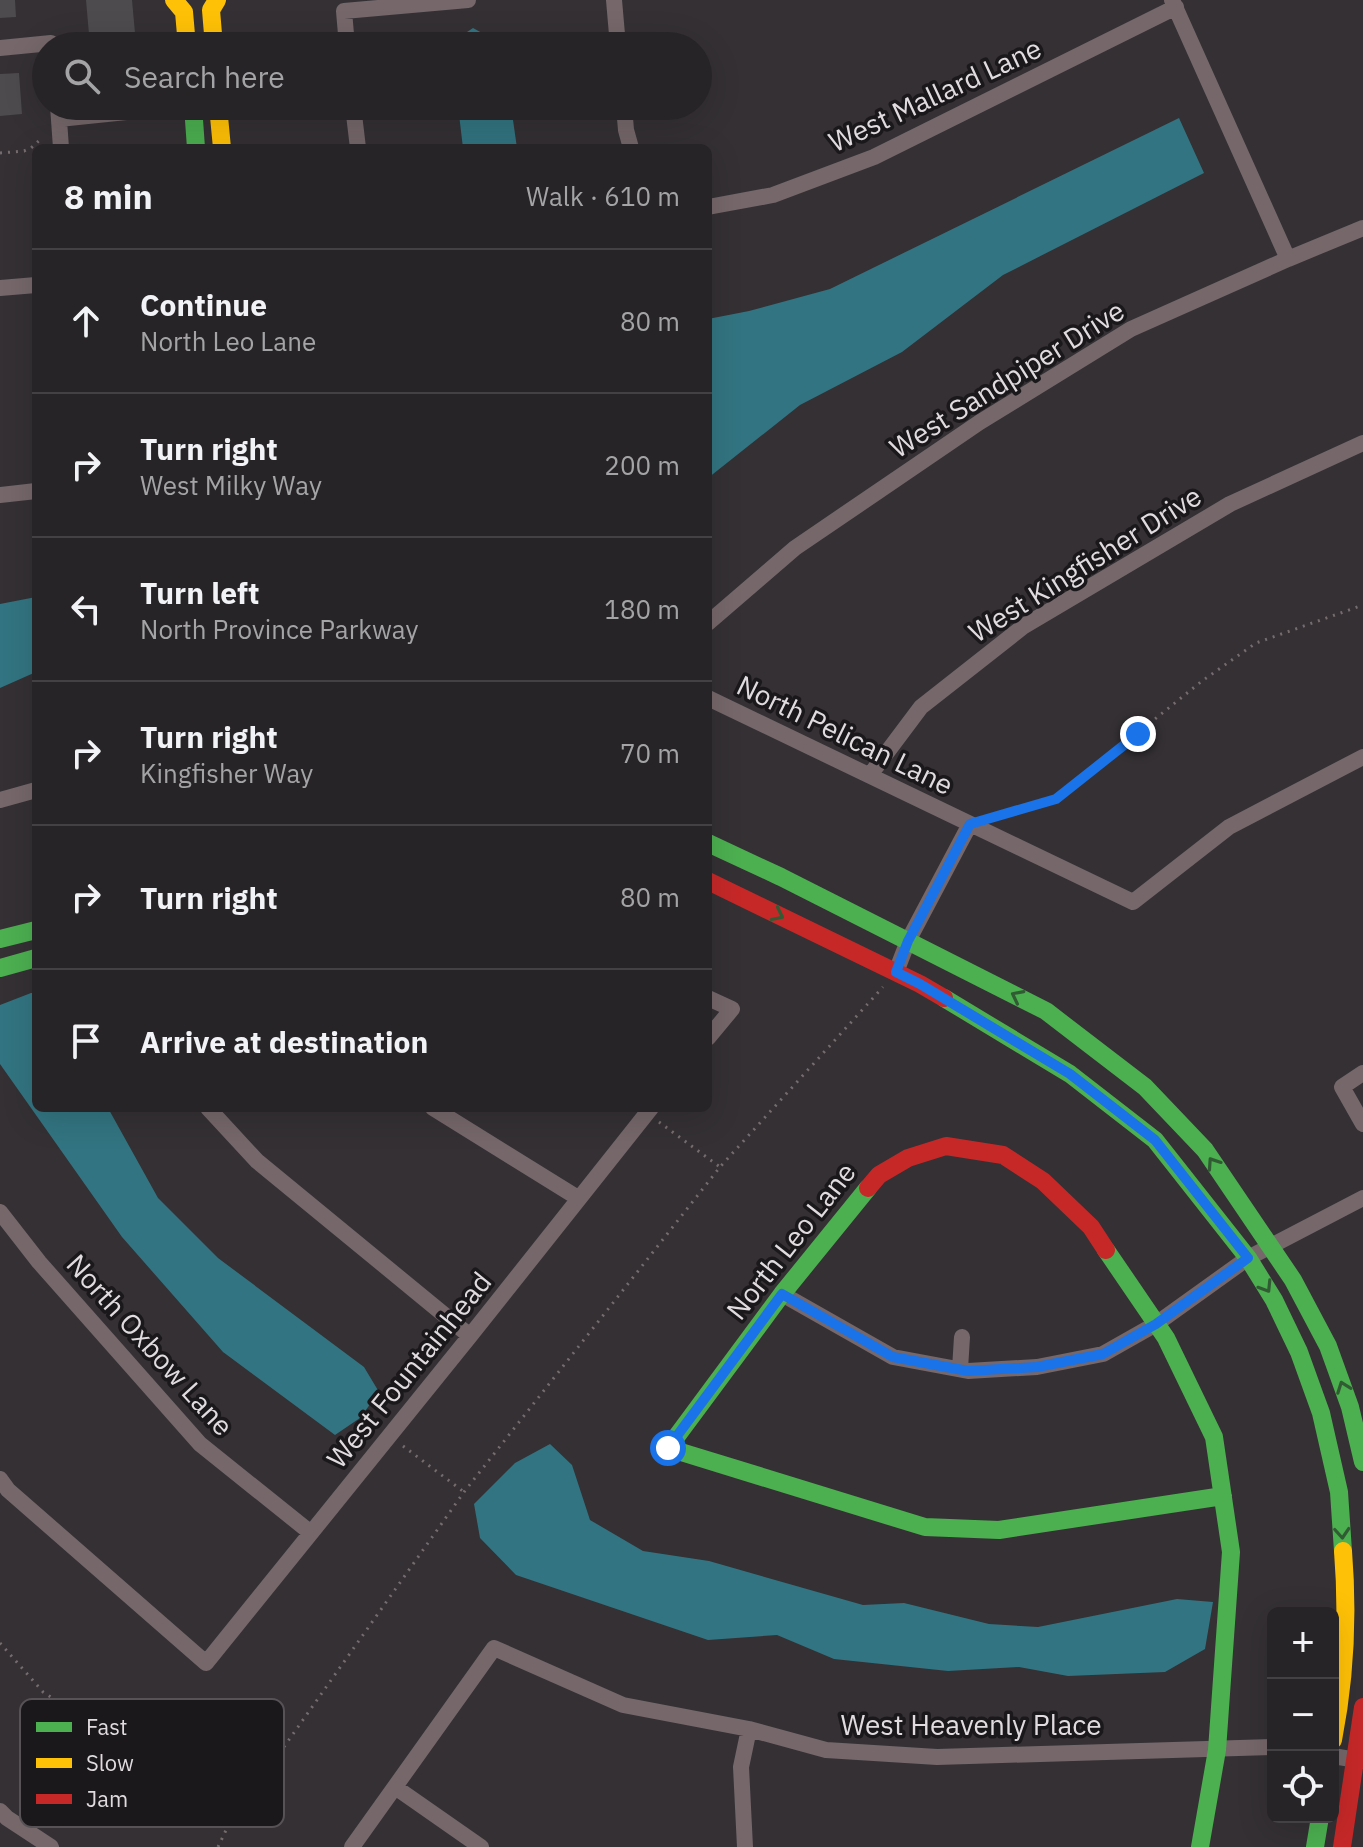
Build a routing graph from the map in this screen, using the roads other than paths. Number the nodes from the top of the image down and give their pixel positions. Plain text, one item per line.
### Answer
1 (174, 0) edge
2 (217, 0) edge
3 (468, 0) edge
4 (614, 0) edge
5 (1174, 4) edge
6 (186, 32) edge
7 (213, 32) edge
8 (346, 32) edge
9 (617, 32) edge
10 (32, 46) edge
11 (0, 48) edge
12 (101, 120) edge
13 (194, 120) edge
14 (219, 120) edge
15 (355, 120) edge
16 (625, 120) edge
17 (59, 127) edge
18 (196, 144) edge
19 (222, 144) edge
20 (358, 144) edge
21 (630, 144) edge
22 (712, 206) edge
23 (1363, 228) edge
24 (1288, 259) junction
25 (32, 285) edge
26 (0, 288) edge
27 (1363, 443) edge
28 (32, 491) edge
29 (0, 495) edge
30 (712, 620) edge
31 (712, 700) edge
32 (1363, 757) edge
33 (870, 775) junction
34 (32, 791) edge
35 (0, 800) edge
36 (970, 824) junction
37 (712, 845) edge
38 (712, 883) edge
39 (32, 931) edge
40 (0, 939) edge
41 (908, 941) junction
42 (32, 959) edge
43 (0, 968) edge
44 (896, 972) junction
45 (712, 1000) edge
46 (712, 1033) edge
47 (1363, 1073) edge
48 (212, 1112) edge
49 (439, 1112) edge
50 (647, 1112) edge
51 (1363, 1124) edge
52 (578, 1198) junction
53 (1363, 1198) edge
54 (0, 1212) edge
55 (1259, 1252) junction
56 (782, 1294) junction
57 (1156, 1324) junction
58 (470, 1336) junction
59 (962, 1337) dead end
60 (960, 1369) junction
61 (1363, 1462) edge
62 (0, 1479) edge
63 (1223, 1496) junction
64 (311, 1533) junction
65 (1339, 1698) edge
66 (1363, 1707) edge
67 (749, 1729) junction
68 (1267, 1747) edge
69 (1217, 1750) junction
70 (1339, 1757) edge
71 (1359, 1760) edge
72 (395, 1787) junction
73 (0, 1811) edge
74 (1319, 1823) edge
75 (20, 1827) edge
76 (21, 1827) edge
77 (51, 1847) edge
78 (352, 1847) edge
79 (481, 1847) edge
80 (745, 1847) edge
81 (1200, 1847) edge
82 (1315, 1847) edge
83 (1342, 1847) edge

1 - 6 street
2 - 7 street
3 - 8 street
4 - 9 street
5 - 22 street, West Mallard Lane
5 - 24 street
10 - 11 street
12 - 17 street
13 - 18 street
14 - 19 street
15 - 20 street
16 - 21 street
23 - 24 street, West Sandpiper Drive
24 - 30 street, West Sandpiper Drive
25 - 26 street
27 - 33 street, West Kingfisher Drive
28 - 29 street
31 - 33 street, North Pelican Lane
32 - 36 street, North Pelican Lane
33 - 36 street, North Pelican Lane
34 - 35 street
36 - 41 street
37 - 41 street
38 -> 44 street
39 - 40 street
41 - 44 street
55 -> 41 street
42 - 43 street
44 - 55 street
45 - 46 street
47 - 51 street
48 - 58 street
49 - 52 street
50 - 52 street, West Fountainhead
52 - 58 street, West Fountainhead
53 - 55 street
54 - 64 street, North Oxbow Lane
55 - 57 street
61 -> 55 street
55 -> 65 street
56 - 57 street, North Leo Lane
56 - 60 street
56 - 63 street, North Leo Lane
57 - 60 street
57 - 63 street
58 - 64 street, West Fountainhead
59 - 60 street
62 - 64 street, West Fountainhead
63 - 69 street
66 - 71 street
67 - 69 street, West Heavenly Place
67 - 72 street, West Heavenly Place
67 - 80 street
68 - 69 street, West Heavenly Place
69 - 81 street
70 - 71 street
71 - 83 street
72 - 78 street
72 - 79 street
73 - 75 street
74 - 82 street
76 - 77 street

